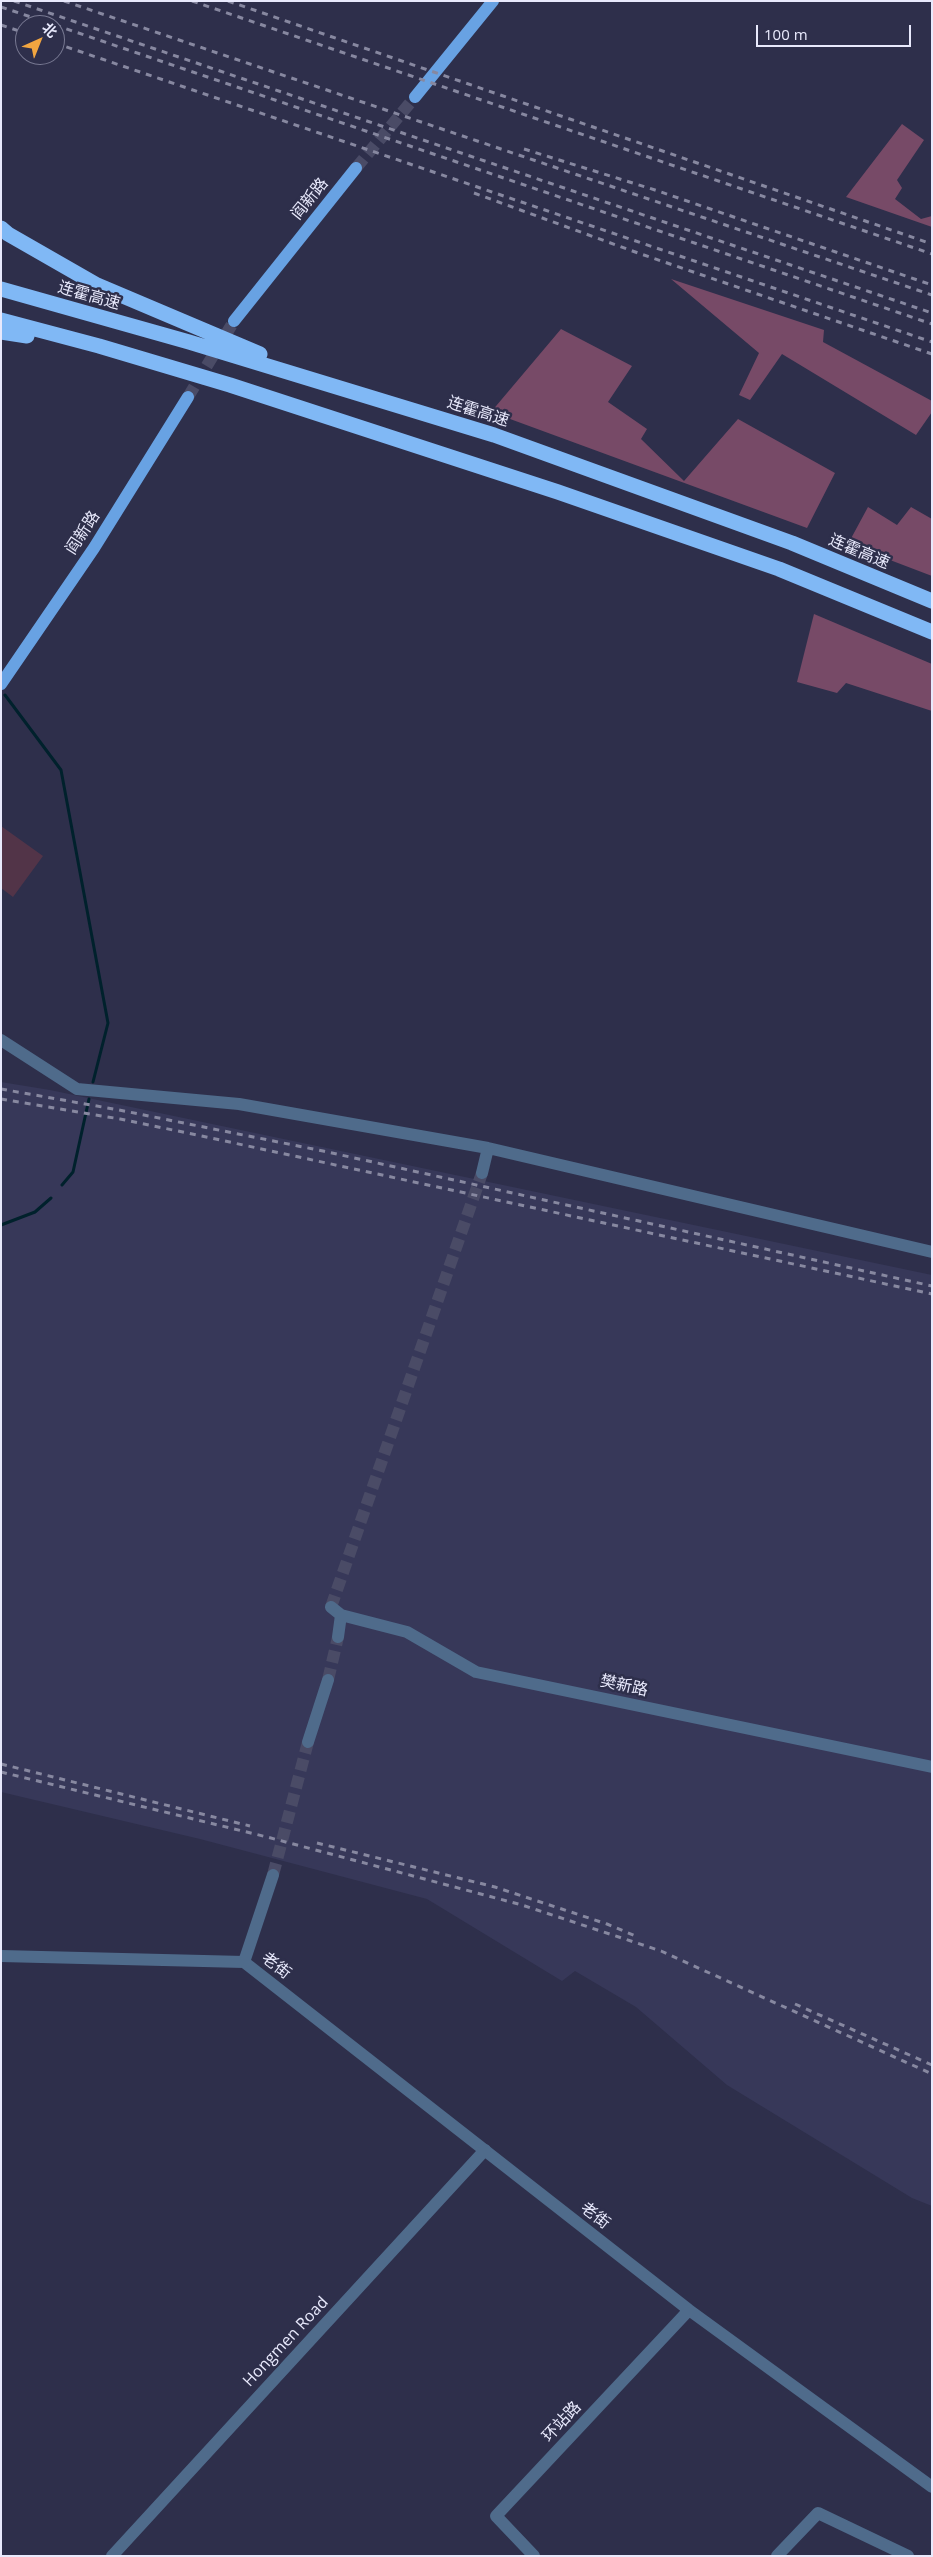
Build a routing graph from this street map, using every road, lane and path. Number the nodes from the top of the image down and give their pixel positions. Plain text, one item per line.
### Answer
1 (493, 1) edge
2 (415, 97) tunnel mouth
3 (356, 168) tunnel mouth
4 (1, 228) edge
5 (1, 290) edge
6 (1, 320) edge
7 (234, 321) tunnel mouth
8 (1, 332) edge
9 (99, 346) junction
10 (330, 385) junction
11 (188, 397) tunnel mouth
12 (932, 601) edge
13 (932, 632) edge
14 (1, 684) edge
15 (1, 1040) edge
16 (488, 1148) junction
17 (482, 1173) tunnel mouth
18 (932, 1252) edge
19 (338, 1637) tunnel mouth
20 (328, 1680) tunnel mouth
21 (308, 1742) tunnel mouth
22 (932, 1767) edge
23 (273, 1875) tunnel mouth
24 (1, 1956) edge
25 (244, 1962) junction
26 (485, 2150) junction
27 (689, 2310) junction
28 (932, 2487) edge
29 (112, 2556) edge
30 (534, 2556) edge
31 (777, 2556) edge
32 (908, 2556) edge

1 - 2 main road
3 - 7 main road, 阎新路
4 - 10 highway
5 - 10 highway, 连霍高速
6 - 9 highway
8 - 9 highway
9 - 13 highway
10 - 12 highway, 连霍高速
11 - 14 main road, 阎新路
15 - 16 street
16 - 17 street
16 - 18 street
19 - 22 street, 樊新路
20 - 21 street
23 - 25 street
24 - 25 street
25 - 26 street, 老街
26 - 27 street, 老街
26 - 29 street, Hongmen Road
27 - 28 street, 老街
27 - 30 street, 环站路
31 - 32 street

